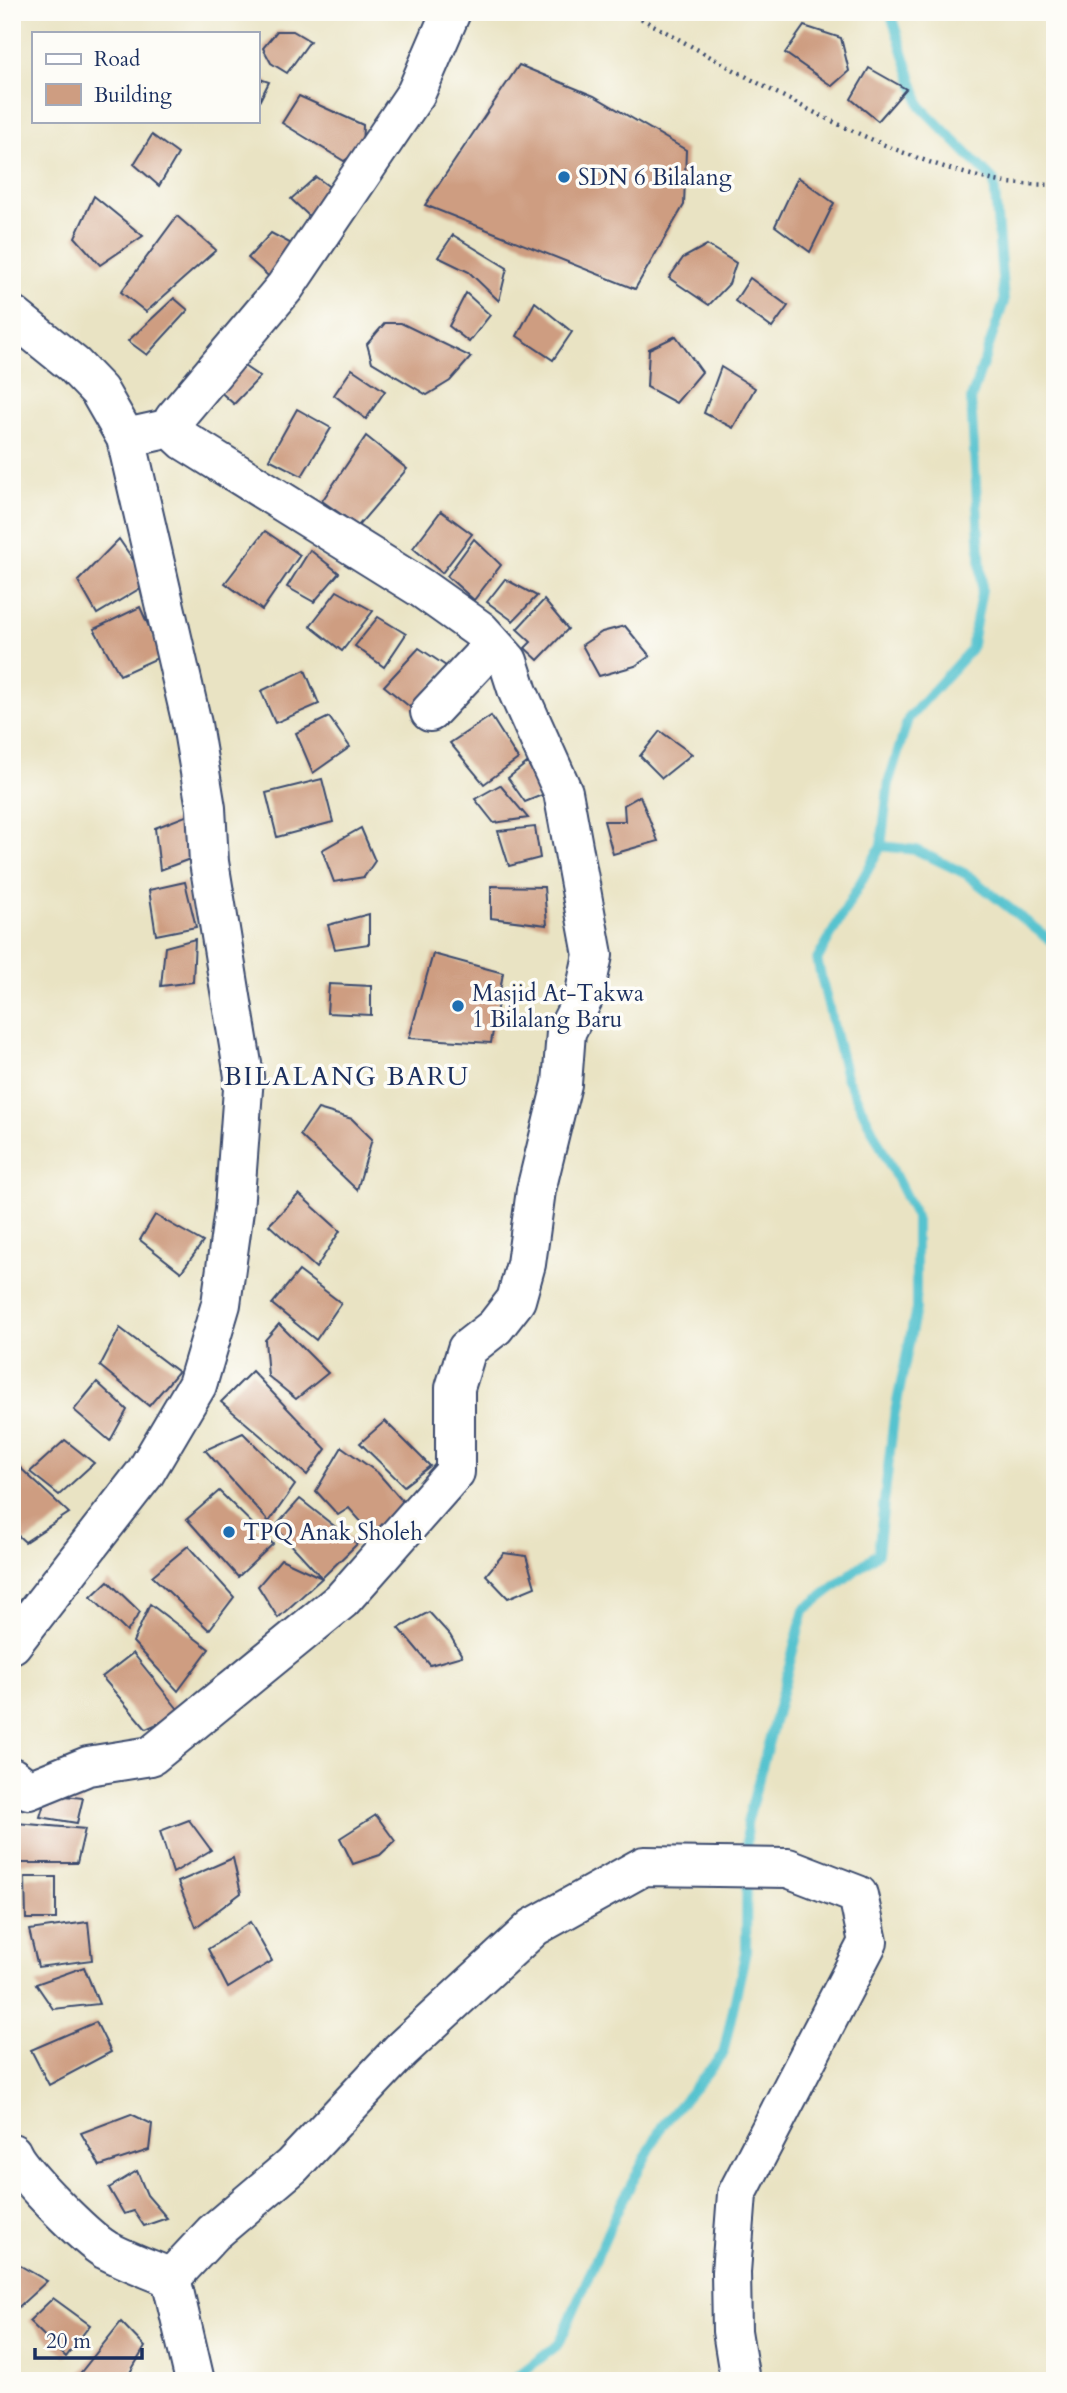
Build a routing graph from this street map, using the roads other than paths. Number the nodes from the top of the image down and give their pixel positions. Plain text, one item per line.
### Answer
1 (451, 12) edge
2 (12, 315) edge
3 (171, 428) junction
4 (126, 438) junction
5 (493, 645) junction
6 (430, 712) dead end
7 (12, 1644) edge
8 (12, 1777) edge
9 (12, 2152) edge
10 (171, 2278) junction
11 (195, 2381) edge
12 (740, 2381) edge

1 - 3 street
2 - 4 street
3 - 4 street
3 - 5 street
4 - 7 street
5 - 6 street
5 - 8 street
9 - 10 street
10 - 11 street
10 - 12 street

